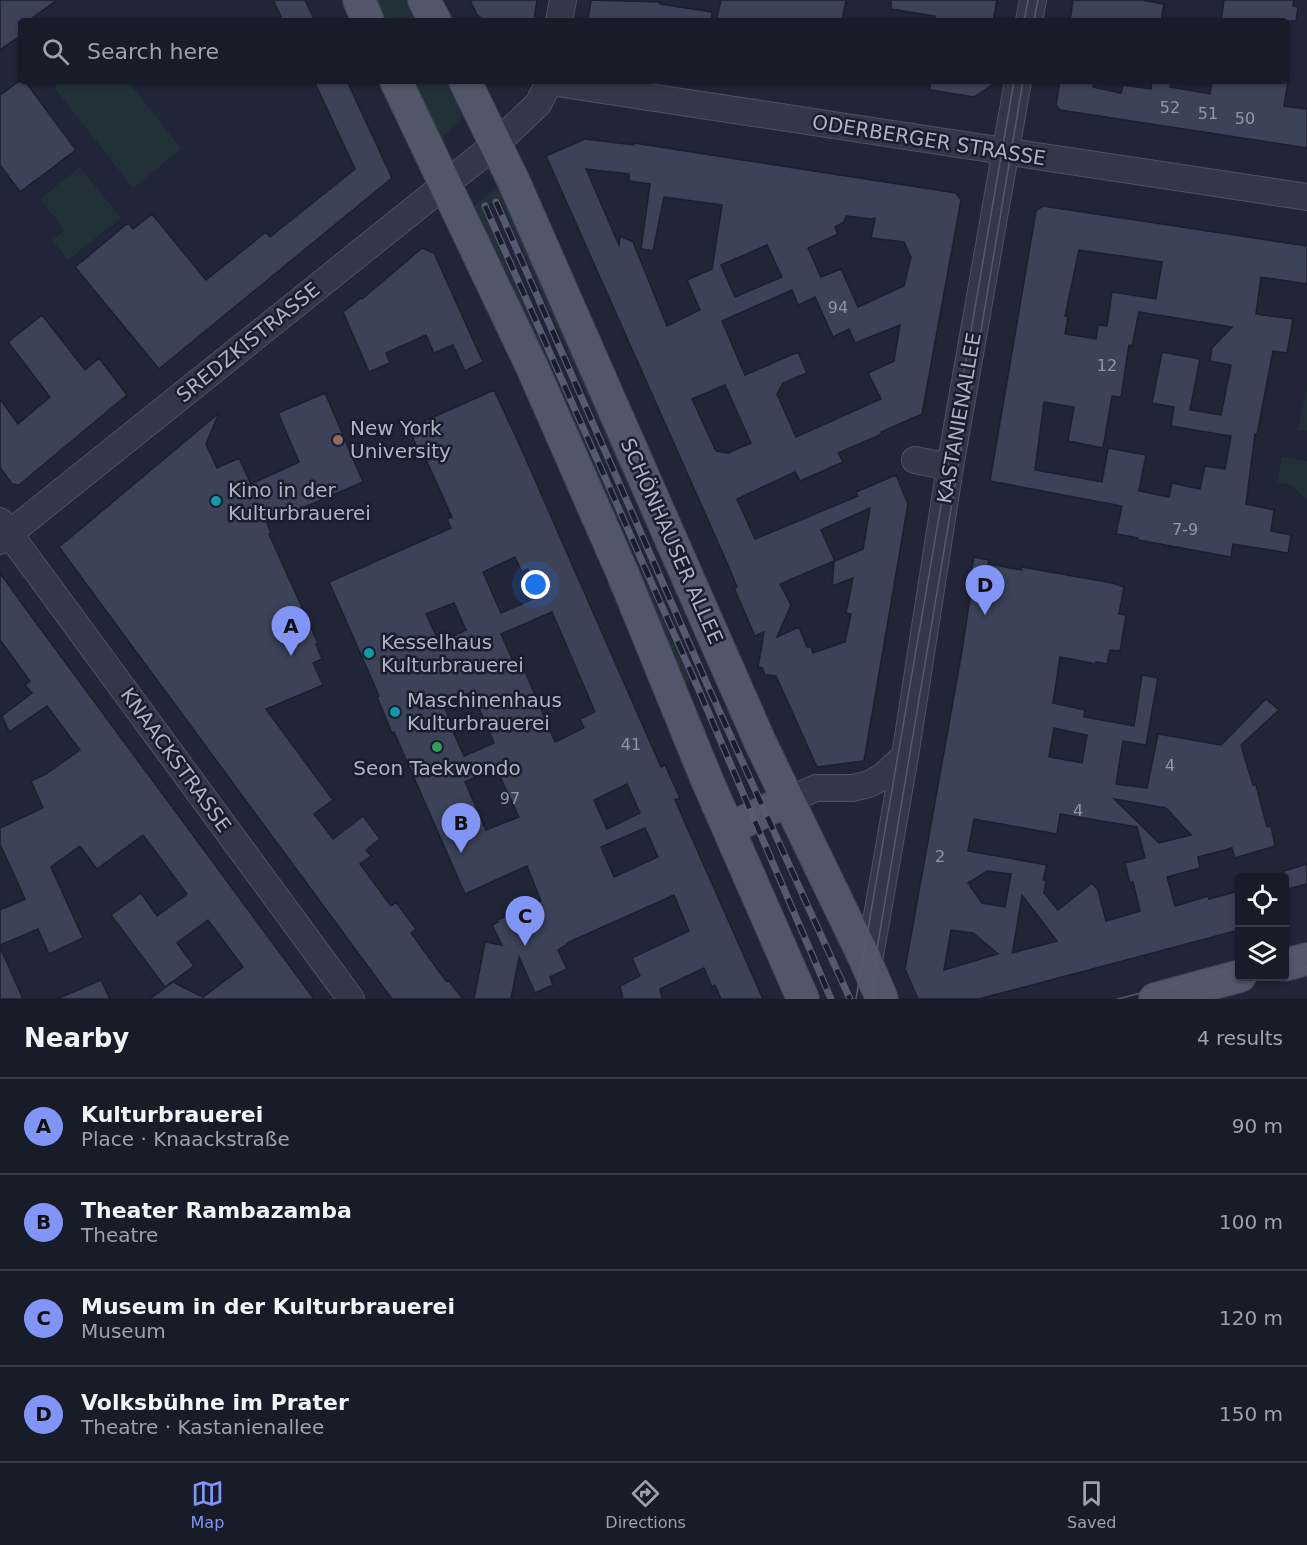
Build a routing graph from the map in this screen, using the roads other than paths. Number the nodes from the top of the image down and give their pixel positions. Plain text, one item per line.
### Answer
1 (359, 0) edge
2 (424, 0) edge
3 (563, 0) edge
4 (1033, 0) edge
5 (367, 18) edge
6 (433, 18) edge
7 (560, 18) edge
8 (1030, 18) edge
9 (397, 84) edge
10 (466, 84) edge
11 (549, 84) edge
12 (563, 84) edge
13 (1018, 84) edge
14 (496, 143) junction
15 (1006, 153) junction
16 (445, 185) junction
17 (1307, 197) edge
18 (915, 460) dead end
19 (950, 467) junction
20 (3, 532) edge
21 (905, 756) junction
22 (788, 800) junction
23 (729, 829) junction
24 (1307, 959) edge
25 (1289, 964) edge
26 (868, 967) junction
27 (1235, 977) edge
28 (351, 999) edge
29 (803, 999) edge
30 (882, 999) edge
31 (1155, 999) edge

1 - 5 main road
2 - 6 main road
3 - 7 street
4 - 8 street
9 - 16 main road
10 - 14 main road, SCHÖNHAUSER ALLEE
11 - 14 street, SREDZKISTRASSE
12 - 15 street, ODERBERGER STRASSE
13 - 15 street, KASTANIENALLEE
14 - 16 street, SREDZKISTRASSE
14 - 22 main road, SCHÖNHAUSER ALLEE
15 - 17 street, ODERBERGER STRASSE
15 - 19 street, KASTANIENALLEE
16 - 20 street, SREDZKISTRASSE
16 - 23 main road
18 - 19 street
19 - 21 street, KASTANIENALLEE
20 - 28 street, KNAACKSTRASSE
21 - 22 street
21 - 26 street, KASTANIENALLEE
22 - 23 main road
22 - 26 main road, SCHÖNHAUSER ALLEE
23 - 29 main road
24 - 25 main road
26 - 30 main road, SCHÖNHAUSER ALLEE
27 - 31 main road

